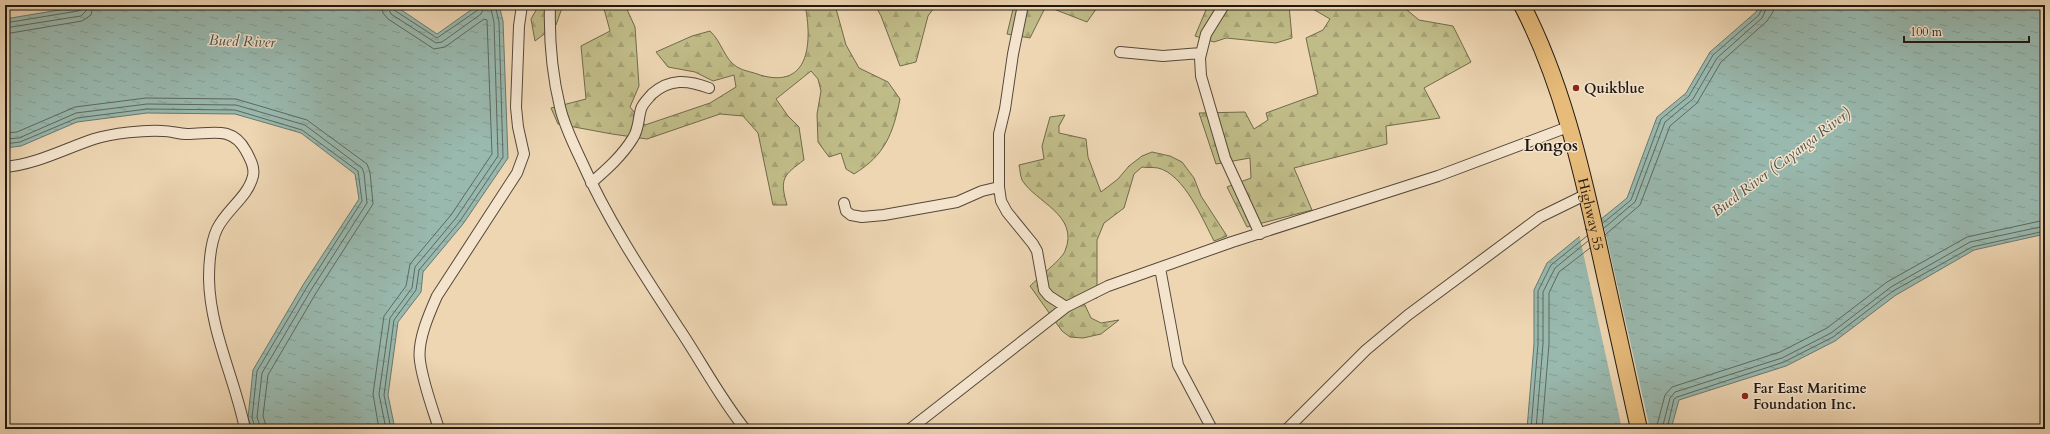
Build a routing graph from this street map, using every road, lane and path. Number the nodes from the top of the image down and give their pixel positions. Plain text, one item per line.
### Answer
1 (522, 5) edge
2 (550, 5) edge
3 (1023, 5) edge
4 (1224, 5) edge
5 (1525, 6) edge
6 (1120, 52) dead end
7 (1201, 54) junction
8 (709, 88) dead end
9 (1568, 127) junction
10 (8, 167) edge
11 (5, 176) edge
12 (591, 183) junction
13 (999, 187) junction
14 (1587, 194) junction
15 (844, 203) dead end
16 (1260, 234) junction
17 (1160, 268) junction
18 (1066, 307) junction
19 (245, 429) edge
20 (439, 429) edge
21 (745, 429) edge
22 (910, 429) edge
23 (1212, 429) edge
24 (1288, 429) edge
25 (1639, 429) edge

1 - 20 street
2 - 12 street
3 - 13 street
4 - 7 street
5 - 9 highway, Highway 55
6 - 7 street
7 - 16 street
8 - 12 street
9 - 14 highway, Highway 55
9 - 16 street
10 - 11 street
10 - 19 street
12 - 21 street
13 - 15 street
13 - 18 street
14 - 24 street
14 - 25 highway, Highway 55
16 - 17 street
17 - 18 street
17 - 23 street
18 - 22 street

